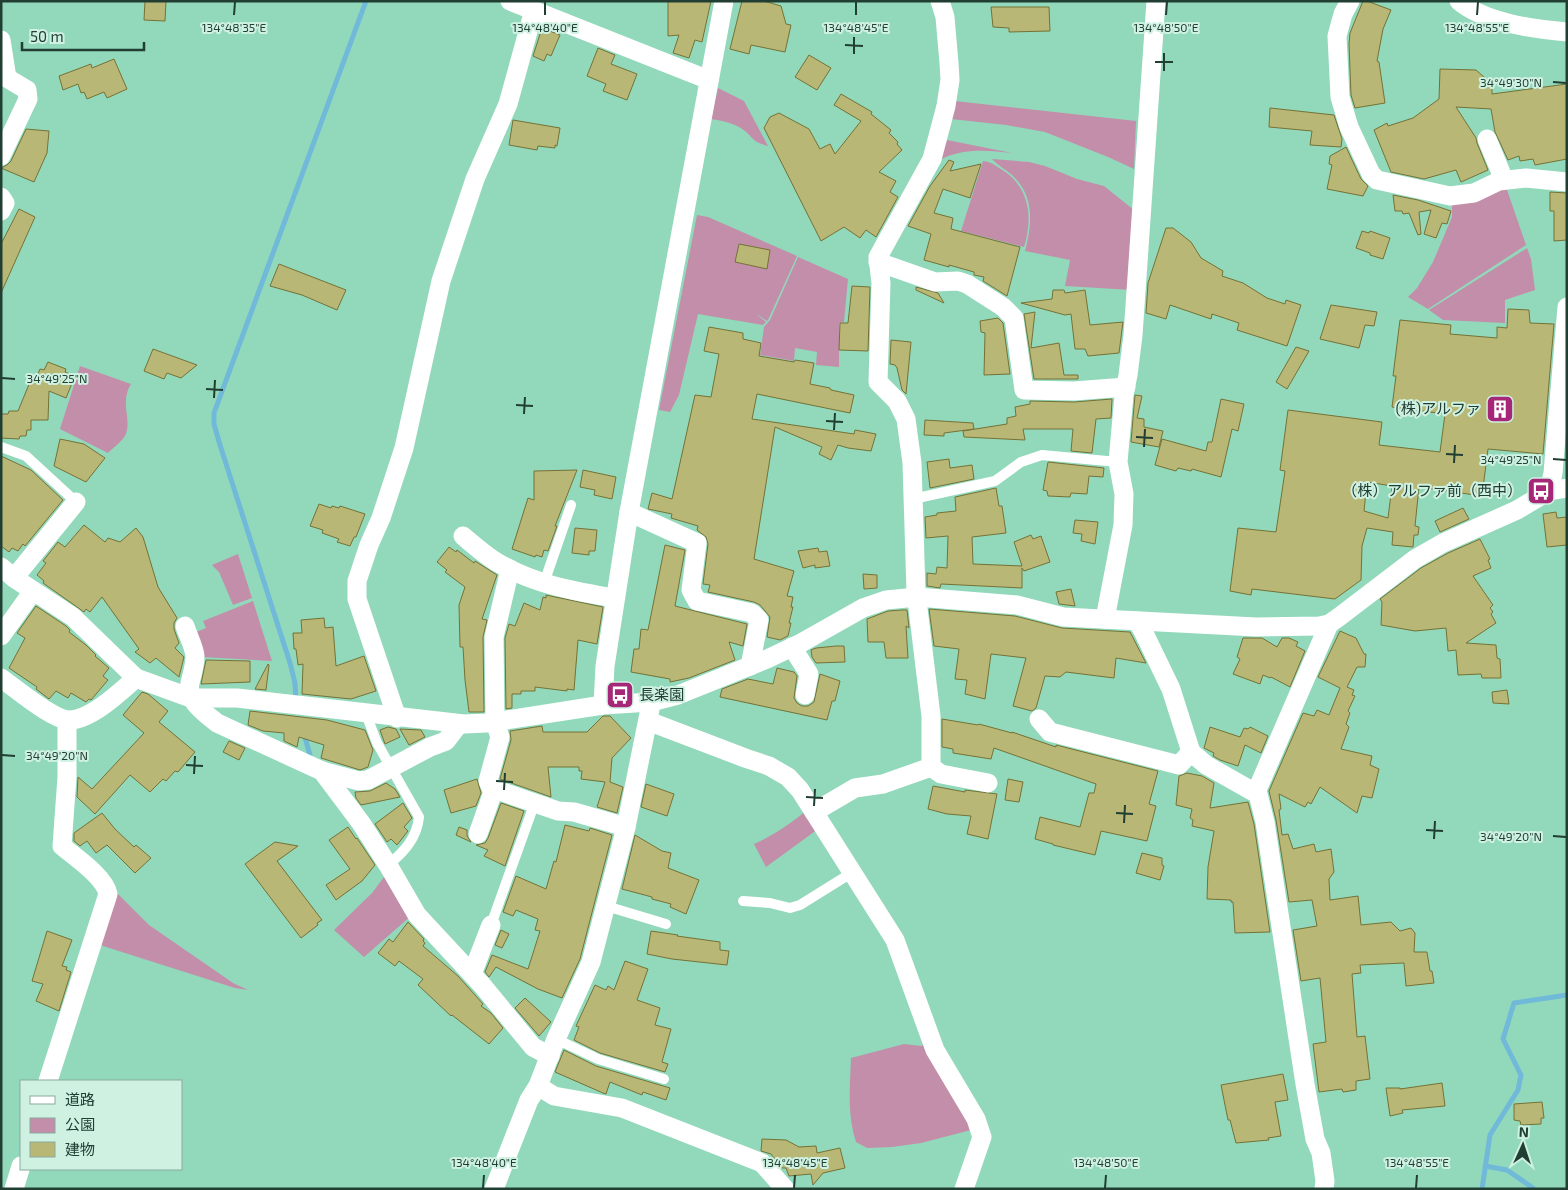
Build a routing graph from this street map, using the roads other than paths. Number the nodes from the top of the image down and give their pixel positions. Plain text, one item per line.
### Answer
1 (510, 1) edge
2 (724, 1) edge
3 (940, 1) edge
4 (1156, 1) edge
5 (1350, 1) edge
6 (1460, 1) edge
7 (534, 10) junction
8 (1567, 32) edge
9 (1, 40) edge
10 (709, 80) junction
11 (1487, 139) dead end
12 (1, 156) edge
13 (1504, 180) junction
14 (1567, 182) edge
15 (1, 197) edge
16 (1, 210) edge
17 (878, 262) junction
18 (1567, 307) edge
19 (1126, 387) junction
20 (1, 447) edge
21 (1118, 462) junction
22 (1558, 490) edge
23 (913, 498) junction
24 (76, 502) joint
25 (571, 505) dead end
26 (629, 512) junction
27 (464, 536) dead end
28 (510, 569) junction
29 (8, 572) edge
30 (544, 583) junction
31 (33, 591) junction
32 (917, 597) junction
33 (614, 598) junction
34 (1105, 619) junction
35 (1136, 621) junction
36 (1329, 624) junction
37 (185, 626) dead end
38 (1, 636) edge
39 (792, 647) junction
40 (750, 666) junction
41 (1, 678) edge
42 (136, 678) junction
43 (804, 695) dead end
44 (191, 698) junction
45 (603, 705) junction
46 (649, 712) junction
47 (366, 714) junction
48 (397, 718) junction
49 (1039, 719) dead end
50 (67, 720) junction
51 (495, 722) junction
52 (460, 724) junction
53 (1191, 752) junction
54 (931, 767) junction
55 (391, 768) junction
56 (322, 771) junction
57 (988, 783) dead end
58 (494, 789) junction
59 (1257, 790) junction
60 (535, 802) junction
61 (814, 812) junction
62 (626, 827) junction
63 (478, 834) dead end
64 (388, 865) junction
65 (853, 872) junction
66 (743, 901) dead end
67 (606, 906) junction
68 (666, 924) dead end
69 (492, 925) joint
70 (472, 974) junction
71 (553, 1048) junction
72 (664, 1079) dead end
73 (48, 1080) edge
74 (533, 1093) junction
75 (20, 1169) edge
76 (14, 1189) edge
77 (494, 1189) edge
78 (785, 1189) edge
79 (964, 1189) edge
80 (1324, 1189) edge

1 - 7 street
2 - 10 street
3 - 17 street
4 - 19 street
5 - 13 street
6 - 8 street
7 - 10 street
7 - 48 street
9 - 12 street
10 - 26 street
11 - 13 street
13 - 14 street
15 - 16 street
17 - 19 street
17 - 23 street
18 - 22 street
19 - 21 street
20 - 24 lane
21 - 23 lane
21 - 34 street
22 - 36 street
23 - 32 street
24 - 29 street
25 - 30 lane
26 - 33 street
26 - 40 street
27 - 28 street
28 - 30 street
28 - 51 street
29 - 31 street
30 - 33 street
31 - 38 street
31 - 42 street
32 - 34 street
32 - 39 street
32 - 54 street
33 - 45 street
34 - 35 street
35 - 36 street
35 - 53 street
36 - 59 street
37 - 44 street
39 - 40 street
39 - 43 street
40 - 46 street
41 - 50 street
42 - 44 street
42 - 50 street
44 - 47 street
44 - 56 street
45 - 46 street
45 - 51 street
46 - 61 street
46 - 62 street
47 - 48 street
47 - 55 lane
48 - 52 street
49 - 53 street
50 - 73 street
51 - 52 street
51 - 58 street
52 - 55 street
53 - 59 street
54 - 57 street
54 - 61 street
55 - 56 street
55 - 64 lane
56 - 64 street
58 - 60 street
58 - 63 street
59 - 80 street
60 - 62 street
60 - 69 lane
61 - 65 street
62 - 67 street
64 - 70 street
65 - 66 lane
65 - 79 street
67 - 68 lane
67 - 71 street
69 - 70 street
70 - 71 street
71 - 72 lane
71 - 74 street
74 - 77 street
74 - 78 street
75 - 76 street

